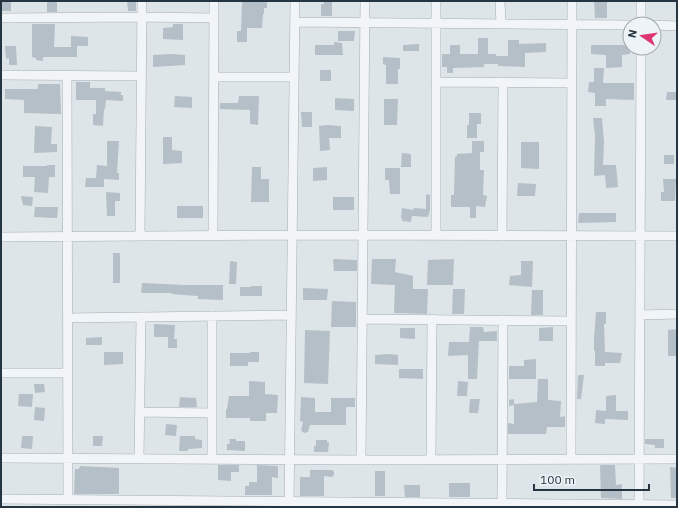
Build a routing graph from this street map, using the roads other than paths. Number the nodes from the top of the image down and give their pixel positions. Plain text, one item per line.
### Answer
1 (142, 1) edge
2 (214, 1) edge
3 (295, 1) edge
4 (365, 1) edge
5 (436, 1) edge
6 (500, 1) edge
7 (572, 1) edge
8 (641, 1) edge
9 (641, 16) edge
10 (142, 17) junction
11 (1, 18) edge
12 (214, 18) junction
13 (294, 22) junction
14 (365, 22) junction
15 (436, 23) junction
16 (501, 24) junction
17 (572, 25) junction
18 (622, 25) edge
19 (662, 25) edge
20 (677, 26) edge
21 (641, 56) edge
22 (1, 75) edge
23 (67, 76) junction
24 (141, 76) junction
25 (214, 77) junction
26 (294, 77) junction
27 (436, 82) junction
28 (503, 82) junction
29 (572, 83) junction
30 (213, 235) junction
31 (292, 235) junction
32 (363, 235) junction
33 (436, 235) junction
34 (68, 236) junction
35 (140, 236) junction
36 (502, 236) junction
37 (571, 236) junction
38 (640, 236) junction
39 (677, 236) edge
40 (1, 237) edge
41 (677, 314) edge
42 (291, 315) junction
43 (640, 315) junction
44 (212, 316) junction
45 (141, 317) junction
46 (68, 318) junction
47 (362, 319) junction
48 (432, 319) junction
49 (503, 320) junction
50 (571, 321) junction
51 (1, 373) edge
52 (68, 373) junction
53 (140, 412) junction
54 (212, 412) junction
55 (1, 458) edge
56 (68, 458) junction
57 (140, 459) junction
58 (212, 459) junction
59 (677, 459) edge
60 (289, 460) junction
61 (361, 460) junction
62 (431, 460) junction
63 (502, 460) junction
64 (571, 460) junction
65 (639, 460) junction
66 (1, 499) edge
67 (68, 499) junction
68 (289, 504) edge
69 (502, 504) junction
70 (364, 505) edge
71 (677, 505) edge
72 (639, 506) edge

1 - 10 street
2 - 12 street
3 - 13 street
4 - 14 street
5 - 15 street
6 - 16 street
7 - 17 street
8 - 9 street
10 - 11 street
10 - 12 street
10 - 24 street
12 - 25 street
13 - 14 street
13 - 26 street
14 - 15 street
14 - 32 street
15 - 16 street
15 - 27 street
16 - 17 street
17 - 18 street
17 - 29 street
19 - 20 street
21 - 38 street
22 - 23 street
23 - 24 street
23 - 34 street
24 - 35 street
25 - 26 street
25 - 30 street
26 - 31 street
27 - 28 street
27 - 33 street
28 - 29 street
28 - 36 street
29 - 37 street
30 - 31 street
30 - 35 street
31 - 32 street
31 - 42 street
32 - 33 street
32 - 47 street
33 - 36 street
34 - 35 street
34 - 40 street
34 - 46 street
36 - 37 street
37 - 38 street
37 - 50 street
38 - 39 street
38 - 43 street
41 - 43 street
42 - 44 street
42 - 60 street
43 - 65 street
44 - 45 street
44 - 54 street
45 - 46 street
45 - 53 street
46 - 52 street
47 - 48 street
47 - 61 street
48 - 49 street
48 - 62 street
49 - 50 street
49 - 63 street
50 - 64 street
51 - 52 street
52 - 56 street
53 - 54 street
53 - 57 street
54 - 58 street
55 - 56 street
56 - 57 street
56 - 67 street
57 - 58 street
58 - 60 street
59 - 65 street
60 - 61 street
60 - 68 street
61 - 62 street
62 - 63 street
63 - 64 street
63 - 69 street
64 - 65 street
65 - 72 street
66 - 67 street
67 - 68 street
68 - 70 street
69 - 70 street
69 - 72 street
71 - 72 street

